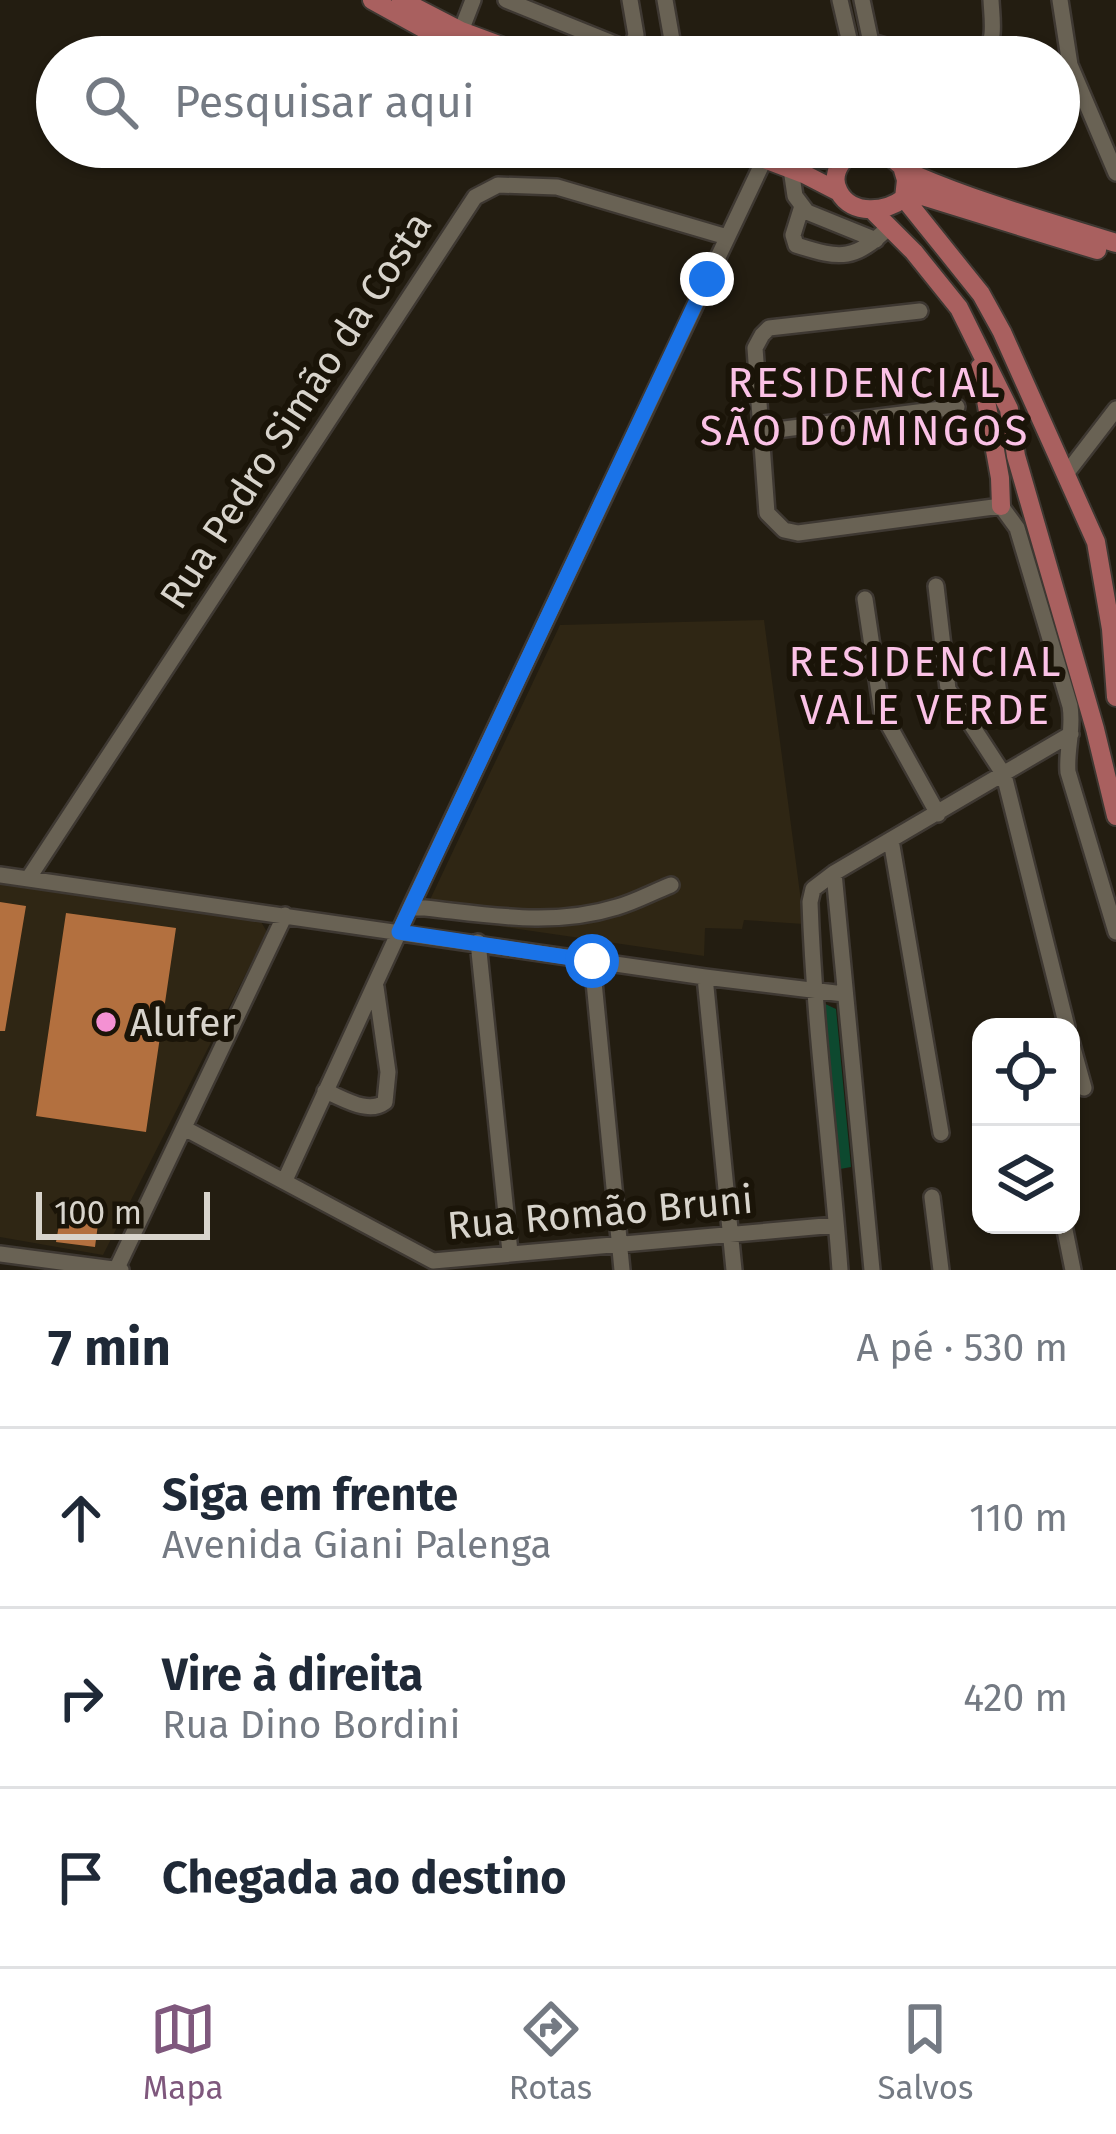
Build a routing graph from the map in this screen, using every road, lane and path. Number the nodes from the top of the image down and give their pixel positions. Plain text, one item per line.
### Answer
1 (372, 0) edge
2 (401, 0) edge
3 (473, 0) edge
4 (506, 0) edge
5 (559, 0) edge
6 (630, 0) edge
7 (665, 0) edge
8 (840, 0) edge
9 (862, 0) edge
10 (991, 0) edge
11 (1060, 0) edge
12 (564, 23) junction
13 (461, 31) junction
14 (437, 36) edge
15 (474, 36) edge
16 (595, 36) edge
17 (636, 36) edge
18 (671, 36) edge
19 (848, 36) edge
20 (869, 36) edge
21 (993, 36) edge
22 (1066, 36) edge
23 (1080, 84) edge
24 (1109, 141) edge
25 (763, 168) edge
26 (842, 168) edge
27 (899, 168) edge
28 (912, 168) edge
29 (791, 169) joint
30 (1116, 173) edge
31 (840, 193) junction
32 (905, 194) junction
33 (802, 206) junction
34 (873, 211) junction
35 (826, 219) junction
36 (883, 233) junction
37 (727, 237) junction
38 (1116, 243) edge
39 (1116, 256) edge
40 (920, 311) dead end
41 (975, 339) junction
42 (957, 407) dead end
43 (1116, 409) edge
44 (761, 432) junction
45 (1066, 474) junction
46 (1001, 506) junction
47 (1096, 542) junction
48 (1116, 581) edge
49 (936, 586) dead end
50 (865, 599) dead end
51 (1116, 697) edge
52 (1071, 734) junction
53 (1004, 776) junction
54 (938, 814) junction
55 (1116, 816) edge
56 (891, 840) junction
57 (834, 874) junction
58 (0, 875) edge
59 (28, 879) junction
60 (670, 885) dead end
61 (410, 908) junction
62 (285, 915) junction
63 (399, 932) junction
64 (1116, 932) edge
65 (478, 943) junction
66 (592, 961) junction
67 (705, 977) junction
68 (375, 984) junction
69 (813, 989) junction
70 (844, 994) junction
71 (1065, 1018) edge
72 (1080, 1074) edge
73 (1084, 1088) dead end
74 (325, 1091) junction
75 (184, 1128) junction
76 (941, 1133) dead end
77 (862, 1177) junction
78 (285, 1180) junction
79 (833, 1181) junction
80 (932, 1197) dead end
81 (836, 1225) junction
82 (1066, 1234) edge
83 (731, 1236) junction
84 (620, 1245) junction
85 (510, 1252) junction
86 (0, 1254) edge
87 (431, 1265) edge
88 (118, 1269) edge
89 (622, 1270) edge
90 (734, 1270) edge
91 (840, 1270) edge
92 (872, 1270) edge
93 (941, 1270) edge
94 (1073, 1270) edge

1 - 14 main road
2 - 13 main road
3 - 13 street
4 - 12 street
5 - 12 street
6 - 17 street
7 - 18 street
8 - 19 street
9 - 20 street
10 - 21 street
11 - 22 street
12 - 16 street
13 - 15 main road
23 - 24 street
24 - 30 street
25 - 37 street
26 - 31 main road
27 - 32 main road
28 - 38 main road
29 - 31 main road
29 - 33 street
31 - 34 main road
31 - 35 street
32 - 34 main road
32 - 39 main road
32 - 45 main road
33 - 35 street
33 - 36 street
34 - 36 main road
35 - 36 street
36 - 41 main road
37 - 59 street, Rua Pedro Simão da Costa
37 - 61 street
40 - 44 street
41 - 46 main road
41 - 55 main road
42 - 44 street
43 - 45 street
44 - 46 street
45 - 47 main road
46 - 52 street
47 - 48 main road
47 - 51 main road
49 - 53 street
50 - 54 street
52 - 53 street
52 - 64 street
53 - 54 street
53 - 71 street
54 - 56 street
56 - 57 street
56 - 76 street
57 - 69 street
57 - 70 street
58 - 59 street
59 - 62 street
60 - 61 street
61 - 63 street
62 - 63 street
62 - 75 street
63 - 65 street
63 - 68 street
65 - 66 street
65 - 85 street
66 - 67 street
66 - 84 street
67 - 69 street
67 - 83 street
68 - 74 street
68 - 74 street
69 - 70 street
69 - 79 street
70 - 77 street
72 - 73 street
74 - 78 street
75 - 78 street, Rua Romão Bruni
75 - 88 street
77 - 79 street
77 - 92 street
78 - 87 street, Rua Romão Bruni
79 - 81 street
80 - 93 street
81 - 83 street, Rua Romão Bruni
81 - 91 street
82 - 94 street
83 - 84 street, Rua Romão Bruni
83 - 90 street
84 - 85 street, Rua Romão Bruni
84 - 89 street
85 - 87 street, Rua Romão Bruni
86 - 88 street

